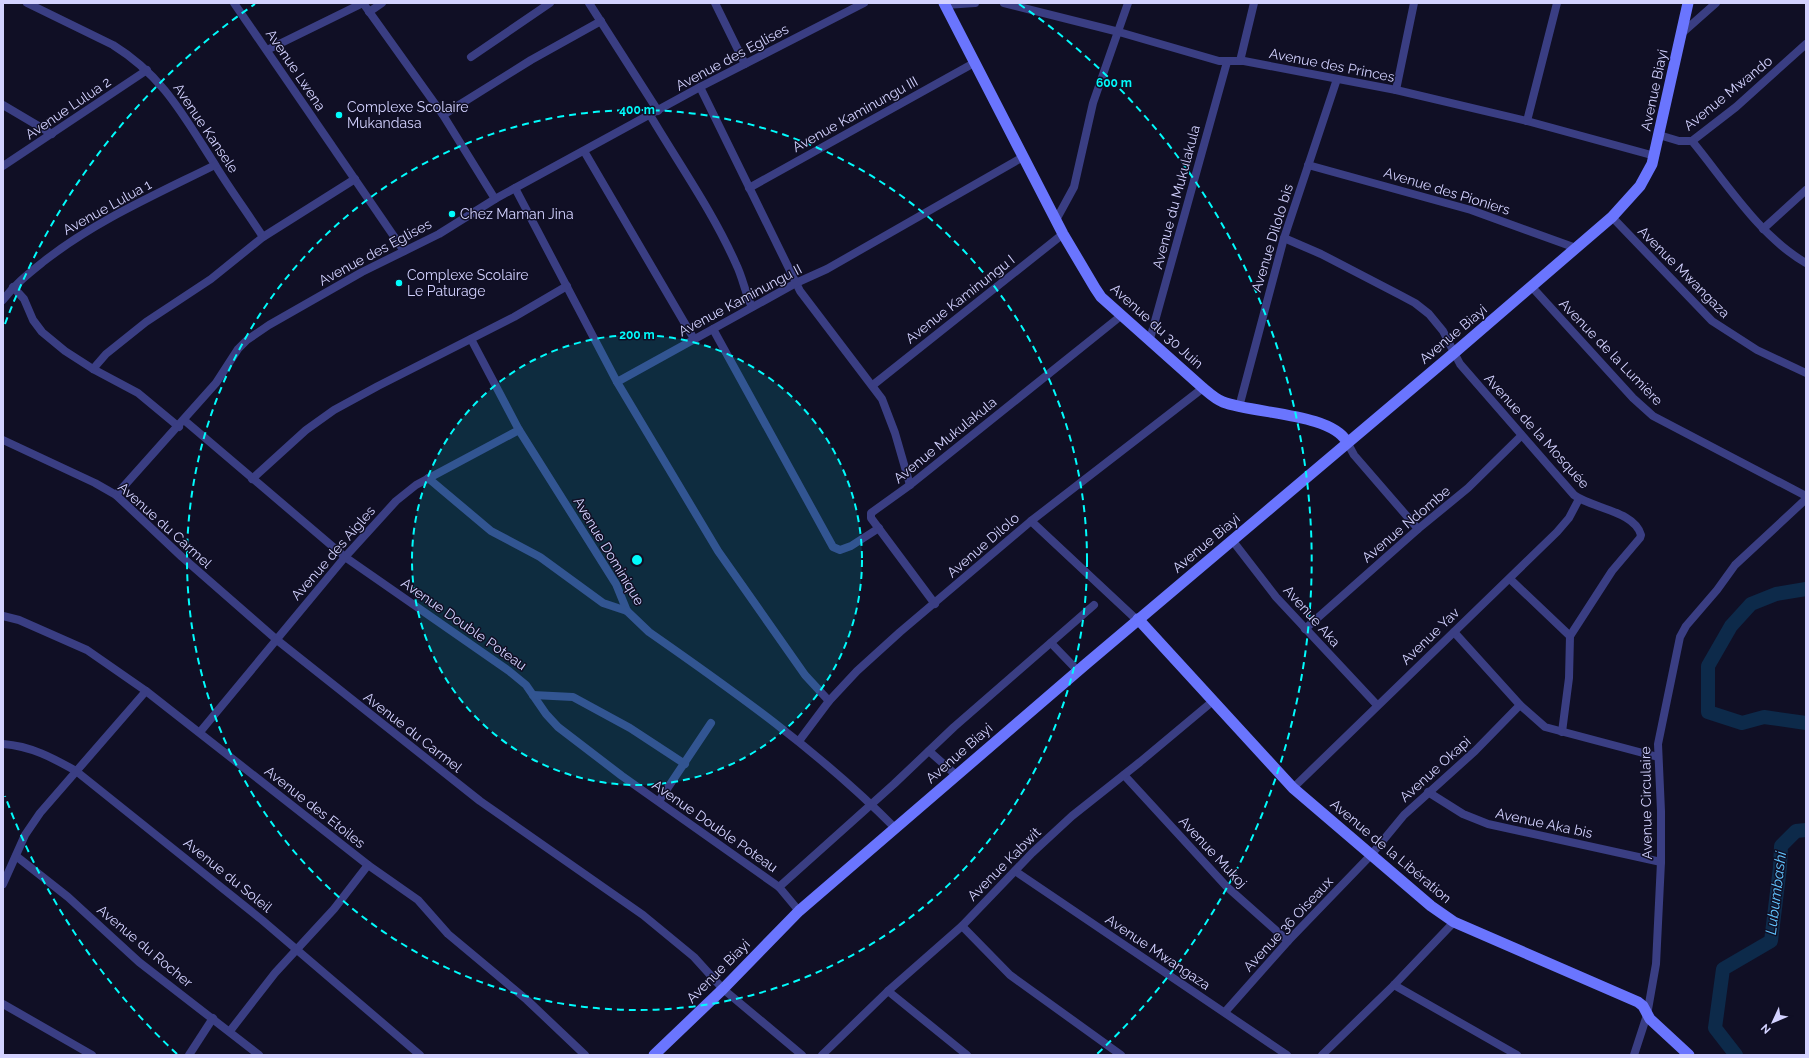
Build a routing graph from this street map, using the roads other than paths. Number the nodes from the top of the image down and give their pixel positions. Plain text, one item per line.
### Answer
1 (28, 3) edge
2 (234, 3) edge
3 (363, 3) edge
4 (382, 3) edge
5 (550, 3) edge
6 (589, 3) edge
7 (715, 3) edge
8 (864, 3) edge
9 (975, 3) edge
10 (1004, 3) edge
11 (1128, 3) edge
12 (1254, 3) edge
13 (1414, 3) edge
14 (1557, 3) edge
15 (1688, 3) edge
16 (1716, 3) edge
17 (944, 4) edge
18 (369, 12) junction
19 (601, 21) junction
20 (1119, 32) junction
21 (1681, 34) junction
22 (1806, 44) edge
23 (267, 50) junction
24 (471, 57) dead end
25 (1240, 61) junction
26 (1227, 62) junction
27 (974, 63) junction
28 (745, 64) junction
29 (147, 70) junction
30 (1337, 79) junction
31 (700, 87) junction
32 (1396, 90) junction
33 (3, 105) edge
34 (658, 111) junction
35 (442, 115) junction
36 (650, 115) junction
37 (1527, 121) junction
38 (52, 134) junction
39 (1659, 135) junction
40 (1692, 141) junction
41 (584, 152) junction
42 (1655, 156) junction
43 (1023, 157) junction
44 (215, 165) junction
45 (1308, 165) junction
46 (3, 166) edge
47 (355, 179) junction
48 (515, 188) junction
49 (749, 188) junction
50 (1806, 190) edge
51 (495, 199) junction
52 (1612, 217) junction
53 (1056, 220) junction
54 (1763, 229) junction
55 (1063, 234) junction
56 (263, 237) junction
57 (1284, 238) junction
58 (1576, 248) junction
59 (404, 251) junction
60 (1805, 259) edge
61 (796, 283) junction
62 (567, 286) junction
63 (1531, 286) junction
64 (13, 287) junction
65 (3, 300) edge
66 (752, 307) junction
67 (1122, 315) junction
68 (713, 329) junction
69 (471, 339) junction
70 (694, 339) junction
71 (1150, 339) junction
72 (1454, 353) junction
73 (93, 369) junction
74 (1806, 373) edge
75 (617, 382) junction
76 (873, 385) junction
77 (1203, 388) junction
78 (1239, 407) junction
79 (184, 420) junction
80 (179, 427) junction
81 (519, 430) junction
82 (1521, 436) junction
83 (3, 440) edge
84 (1347, 442) junction
85 (428, 478) junction
86 (252, 479) junction
87 (910, 485) junction
88 (116, 495) junction
89 (1806, 497) edge
90 (1579, 499) junction
91 (1031, 520) junction
92 (879, 528) junction
93 (1418, 529) junction
94 (1232, 540) junction
95 (346, 557) junction
96 (1510, 579) junction
97 (935, 604) junction
98 (1094, 605) dead end
99 (627, 611) junction
100 (3, 616) edge
101 (1138, 620) junction
102 (1305, 629) junction
103 (1454, 632) junction
104 (1570, 636) junction
105 (277, 640) junction
106 (1051, 643) junction
107 (1078, 671) junction
108 (146, 691) junction
109 (533, 695) junction
110 (829, 701) junction
111 (1213, 701) junction
112 (1377, 705) junction
113 (1520, 705) junction
114 (711, 723) dead end
115 (200, 732) junction
116 (1562, 732) junction
117 (799, 741) junction
118 (3, 744) edge
119 (929, 751) junction
120 (1658, 757) junction
121 (685, 764) junction
122 (76, 771) junction
123 (956, 775) junction
124 (1124, 775) junction
125 (1293, 788) junction
126 (1428, 792) junction
127 (659, 801) junction
128 (872, 804) junction
129 (895, 828) junction
130 (16, 856) junction
131 (1371, 856) junction
132 (1661, 862) junction
133 (368, 865) junction
134 (1015, 871) junction
135 (3, 884) edge
136 (779, 887) junction
137 (799, 911) junction
138 (1454, 922) junction
139 (962, 926) junction
140 (1288, 941) junction
141 (297, 950) junction
142 (1394, 985) junction
143 (722, 989) junction
144 (888, 991) junction
145 (3, 1004) edge
146 (1225, 1012) junction
147 (1647, 1014) junction
148 (213, 1018) junction
149 (230, 1031) junction
150 (92, 1055) edge
151 (189, 1055) edge
152 (259, 1055) edge
153 (420, 1055) edge
154 (585, 1055) edge
155 (654, 1055) edge
156 (802, 1055) edge
157 (822, 1055) edge
158 (967, 1055) edge
159 (1121, 1055) edge
160 (1287, 1055) edge
161 (1322, 1055) edge
162 (1517, 1055) edge
163 (1634, 1055) edge
164 (1689, 1055) edge

1 - 29 street, Avenue Kansele
2 - 23 street, Avenue Lwena
3 - 18 street
3 - 23 street
4 - 18 street
5 - 24 street
6 - 19 street
7 - 28 street
8 - 28 street, Avenue des Eglises
9 - 17 street
10 - 20 street, Avenue des Princes
11 - 20 street
12 - 25 street
13 - 32 street
14 - 37 street
15 - 21 street, Avenue Biayi
16 - 21 street
17 - 27 street, Avenue du 30 Juin
18 - 35 street
19 - 34 street
19 - 35 street
20 - 26 street, Avenue des Princes
20 - 53 street
21 - 39 street, Avenue Biayi
22 - 40 street, Avenue Mwando
23 - 47 street, Avenue Lwena
25 - 26 street, Avenue des Princes
25 - 30 street, Avenue des Princes
26 - 71 street, Avenue du Mukulakula
27 - 43 street, Avenue du 30 Juin
27 - 49 street, Avenue Kaminungu III
28 - 31 street, Avenue des Eglises
29 - 38 street, Avenue Lulua 2
29 - 44 street, Avenue Kansele
30 - 32 street, Avenue des Princes
30 - 45 street, Avenue Dilolo bis
31 - 34 street, Avenue des Eglises
31 - 49 street
32 - 37 street, Avenue des Princes
33 - 38 street
34 - 36 street, Avenue des Eglises
35 - 51 street
36 - 41 street, Avenue des Eglises
36 - 66 street
37 - 42 street, Avenue des Princes
38 - 46 street, Avenue Lulua 2
39 - 40 street, Avenue Mwando
39 - 42 street, Avenue Biayi
40 - 54 street
41 - 48 street, Avenue des Eglises
41 - 70 street
42 - 52 street, Avenue Biayi
43 - 53 street, Avenue du 30 Juin
43 - 61 street, Avenue Kaminungu II
44 - 56 street, Avenue Kansele
44 - 64 street, Avenue Lulua 1
45 - 57 street, Avenue Dilolo bis
45 - 58 street, Avenue des Pioniers
47 - 56 street
47 - 59 street, Avenue Lwena
48 - 51 street, Avenue des Eglises
48 - 62 street
49 - 61 street
50 - 54 street
51 - 59 street, Avenue des Eglises
52 - 58 street, Avenue Biayi
52 - 74 street, Avenue Mwangaza
53 - 55 street, Avenue du 30 Juin
54 - 60 street
55 - 67 street, Avenue du 30 Juin
55 - 76 street, Avenue Kaminungu I
56 - 73 street
57 - 72 street, Avenue de la Mosquée
57 - 78 street, Avenue Dilolo bis
58 - 63 street, Avenue Biayi
59 - 79 street, Avenue des Eglises
61 - 66 street, Avenue Kaminungu II
61 - 76 street
62 - 69 street
62 - 75 street
63 - 72 street, Avenue Biayi
63 - 89 street, Avenue de la Lumière
64 - 65 street, Avenue Lulua 1
64 - 73 street
66 - 68 street, Avenue Kaminungu II
67 - 71 street, Avenue du 30 Juin
67 - 87 street, Avenue Mukulakula
68 - 70 street, Avenue Kaminungu II
68 - 92 street
69 - 81 street, Avenue Dominique
69 - 86 street
70 - 75 street, Avenue Kaminungu II
71 - 77 street, Avenue du 30 Juin
72 - 82 street, Avenue de la Mosquée
72 - 84 street, Avenue Biayi
73 - 80 street
75 - 110 street
76 - 87 street
77 - 78 street, Avenue du 30 Juin
77 - 91 street, Avenue Dilolo
78 - 84 street, Avenue du 30 Juin
79 - 80 street, Avenue des Eglises
79 - 86 street, Avenue Double Poteau
80 - 88 street, Avenue des Eglises
81 - 85 street, Avenue des Aigles
81 - 99 street, Avenue Dominique
82 - 90 street, Avenue de la Mosquée
82 - 93 street, Avenue Ndombe
83 - 88 street, Avenue du Carmel
84 - 93 street, Avenue du 30 Juin
84 - 94 street, Avenue Biayi
85 - 95 street, Avenue des Aigles
85 - 99 street
86 - 95 street, Avenue Double Poteau
87 - 92 street, Avenue Mukulakula
88 - 105 street, Avenue du Carmel
89 - 120 street, Avenue Circulaire
90 - 96 street, Avenue Yav
90 - 104 street, Avenue de la Mosquée
91 - 97 street, Avenue Dilolo
91 - 101 street
92 - 97 street, Avenue Mukulakula
93 - 102 street, Avenue Ndombe
94 - 101 street, Avenue Biayi
94 - 102 street, Avenue Aka
95 - 105 street, Avenue des Aigles
95 - 109 street, Avenue Double Poteau
96 - 103 street, Avenue Yav
96 - 104 street
97 - 110 street, Avenue Dilolo
98 - 106 street
99 - 117 street, Avenue Dominique
100 - 108 street, Avenue des Etoiles
101 - 107 street, Avenue Biayi
101 - 111 street, Avenue de la Libération
102 - 112 street, Avenue Aka
103 - 112 street, Avenue Yav
103 - 113 street
104 - 116 street
105 - 115 street, Avenue des Aigles
105 - 143 street, Avenue du Carmel
106 - 107 street
106 - 119 street
107 - 123 street, Avenue Biayi
108 - 115 street, Avenue des Etoiles
108 - 122 street
109 - 121 street
109 - 127 street, Avenue Double Poteau
110 - 117 street, Avenue Dilolo
111 - 124 street, Avenue Kabwit
111 - 125 street, Avenue de la Libération
112 - 125 street, Avenue Yav
113 - 116 street
113 - 126 street, Avenue Okapi
114 - 121 street
115 - 133 street, Avenue des Etoiles
116 - 120 street
117 - 128 street, Avenue Dominique
118 - 122 street, Avenue du Soleil
119 - 123 street
119 - 128 street
120 - 132 street, Avenue Circulaire
121 - 127 street
122 - 130 street
122 - 141 street, Avenue du Soleil
123 - 129 street, Avenue Biayi
124 - 134 street, Avenue Kabwit
124 - 140 street, Avenue Mukoj
125 - 131 street, Avenue de la Libération
126 - 131 street, Avenue Okapi
126 - 132 street, Avenue Aka bis
127 - 136 street, Avenue Double Poteau
128 - 129 street, Avenue Dominique
128 - 136 street
129 - 137 street, Avenue Biayi
130 - 135 street
130 - 148 street, Avenue du Rocher
131 - 138 street, Avenue de la Libération
131 - 140 street, Avenue 36 Oiseaux
132 - 147 street, Avenue Circulaire
133 - 141 street
133 - 154 street, Avenue des Etoiles
134 - 139 street, Avenue Kabwit
134 - 146 street, Avenue Mwangaza
136 - 137 street, Avenue Double Poteau
137 - 143 street, Avenue Biayi
138 - 142 street
138 - 147 street, Avenue de la Libération
139 - 144 street, Avenue Kabwit
139 - 159 street
140 - 146 street, Avenue 36 Oiseaux
141 - 149 street
141 - 153 street, Avenue du Soleil
142 - 161 street
142 - 162 street
143 - 155 street, Avenue Biayi
143 - 156 street, Avenue du Carmel
144 - 157 street, Avenue Kabwit
144 - 158 street
145 - 150 street
146 - 160 street, Avenue Mwangaza
147 - 163 street, Avenue Circulaire
147 - 164 street, Avenue de la Libération
148 - 149 street, Avenue du Rocher
148 - 151 street
149 - 152 street, Avenue du Rocher

